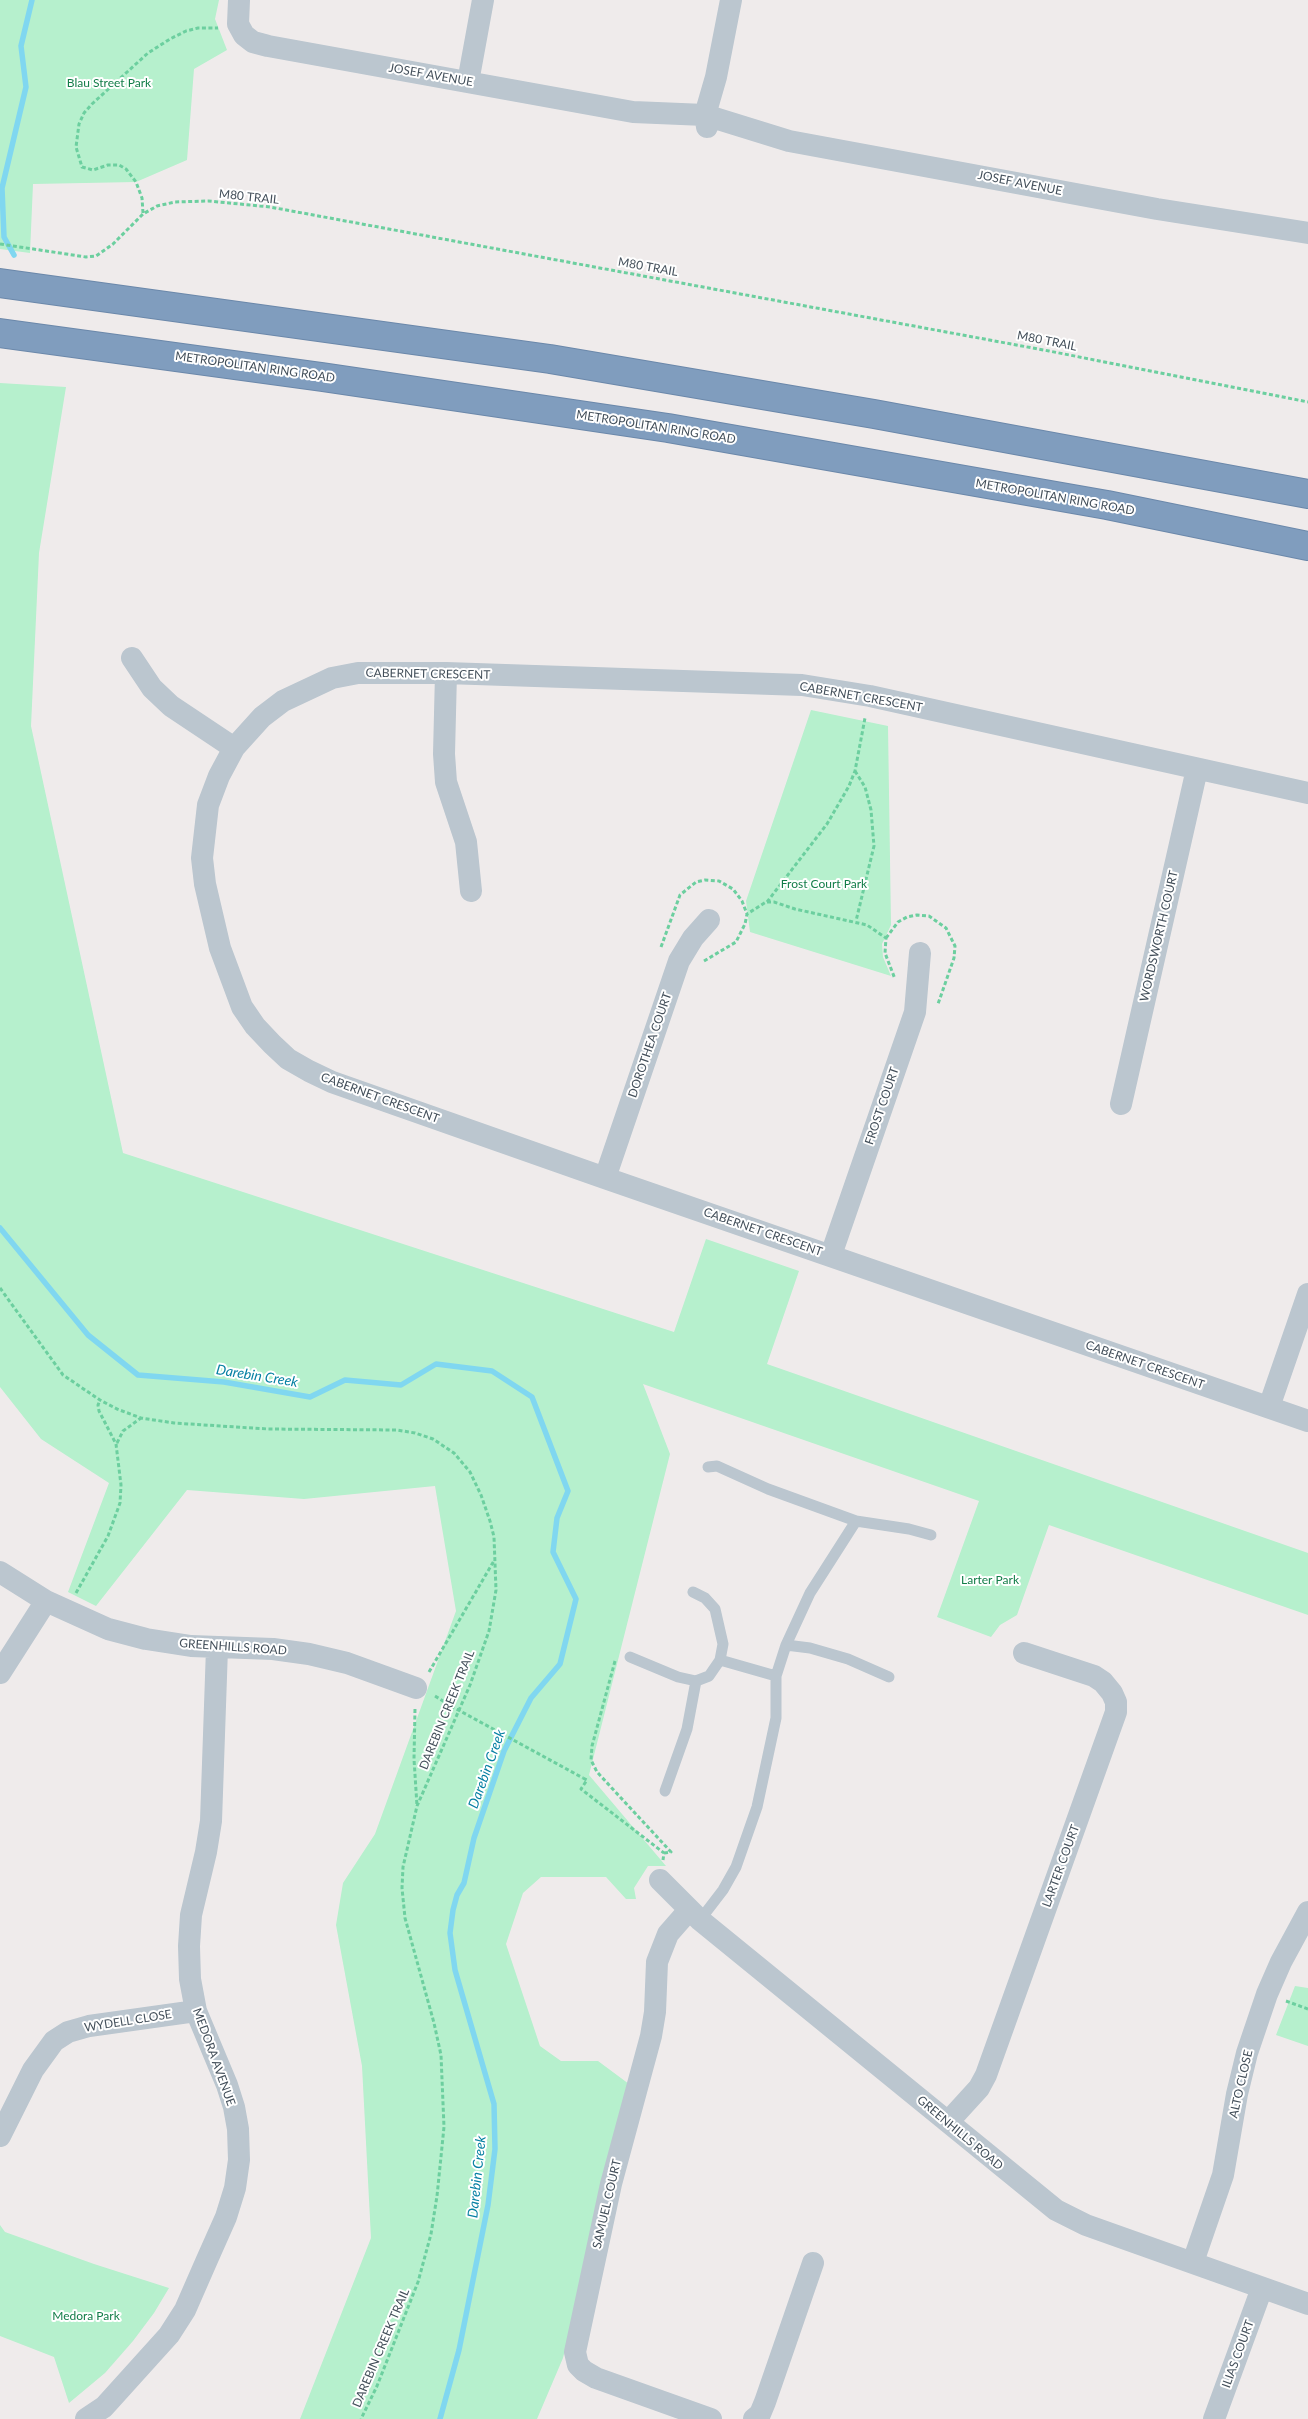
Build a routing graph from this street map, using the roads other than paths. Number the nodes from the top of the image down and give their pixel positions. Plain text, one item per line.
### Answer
1 (238, 0) edge
2 (483, 0) edge
3 (731, 0) edge
4 (468, 82) junction
5 (709, 119) junction
6 (1250, 225) junction
7 (1308, 233) edge
8 (1308, 243) edge
9 (0, 283) edge
10 (0, 333) edge
11 (1308, 494) edge
12 (1308, 546) edge
13 (132, 658) dead end
14 (446, 673) junction
15 (234, 748) junction
16 (1197, 769) junction
17 (1308, 793) edge
18 (471, 890) dead end
19 (709, 920) dead end
20 (920, 953) dead end
21 (1121, 1104) dead end
22 (605, 1178) junction
23 (831, 1255) junction
24 (1308, 1294) edge
25 (1269, 1407) junction
26 (1308, 1421) edge
27 (708, 1467) dead end
28 (856, 1521) junction
29 (931, 1535) dead end
30 (0, 1572) edge
31 (693, 1592) dead end
32 (46, 1601) junction
33 (786, 1645) junction
34 (217, 1648) junction
35 (1024, 1652) dead end
36 (630, 1657) road end
37 (720, 1660) junction
38 (0, 1673) edge
39 (776, 1676) junction
40 (889, 1677) dead end
41 (696, 1681) junction
42 (421, 1689) road end
43 (665, 1791) dead end
44 (660, 1880) road end
45 (1308, 1912) edge
46 (694, 1915) junction
47 (196, 2011) junction
48 (948, 2122) junction
49 (0, 2136) edge
50 (813, 2262) dead end
51 (1193, 2262) junction
52 (1262, 2288) junction
53 (1308, 2304) edge
54 (86, 2419) edge
55 (711, 2419) edge
56 (754, 2419) edge
57 (1214, 2419) edge

1 - 4 street, JOSEF AVENUE
2 - 4 street
3 - 5 street
4 - 5 street, JOSEF AVENUE
5 - 6 street, JOSEF AVENUE
6 - 7 street, JOSEF AVENUE
6 - 8 street, JOSEF AVENUE
9 - 11 highway
10 - 12 highway, METROPOLITAN RING ROAD
13 - 15 street
14 - 15 street, CABERNET CRESCENT
14 - 16 street, CABERNET CRESCENT
14 - 18 street
15 - 22 street, CABERNET CRESCENT
16 - 17 street, CABERNET CRESCENT
16 - 21 street, WORDSWORTH COURT
19 - 22 street, DOROTHEA COURT
20 - 23 street, FROST COURT
22 - 23 street, CABERNET CRESCENT
23 - 25 street, CABERNET CRESCENT
24 - 25 street
25 - 26 street, CABERNET CRESCENT
27 - 28 lane
28 - 29 lane
28 - 33 lane
30 - 32 street, GREENHILLS ROAD
31 - 37 lane
32 - 34 street, GREENHILLS ROAD
32 - 38 street
33 - 39 lane
33 - 40 lane
34 - 42 street, GREENHILLS ROAD
34 - 47 street, MEDORA AVENUE
35 - 48 street, LARTER COURT
36 - 41 lane
37 - 39 lane
37 - 41 lane
39 - 46 lane
41 - 43 lane
44 - 46 street, GREENHILLS ROAD
45 - 51 street, ALTO CLOSE
46 - 48 street, GREENHILLS ROAD
46 - 55 street, SAMUEL COURT
47 - 49 street, WYDELL CLOSE
47 - 54 street, MEDORA AVENUE
48 - 51 street, GREENHILLS ROAD
50 - 56 street
51 - 52 street, GREENHILLS ROAD
52 - 53 street, GREENHILLS ROAD
52 - 57 street, ILIAS COURT

